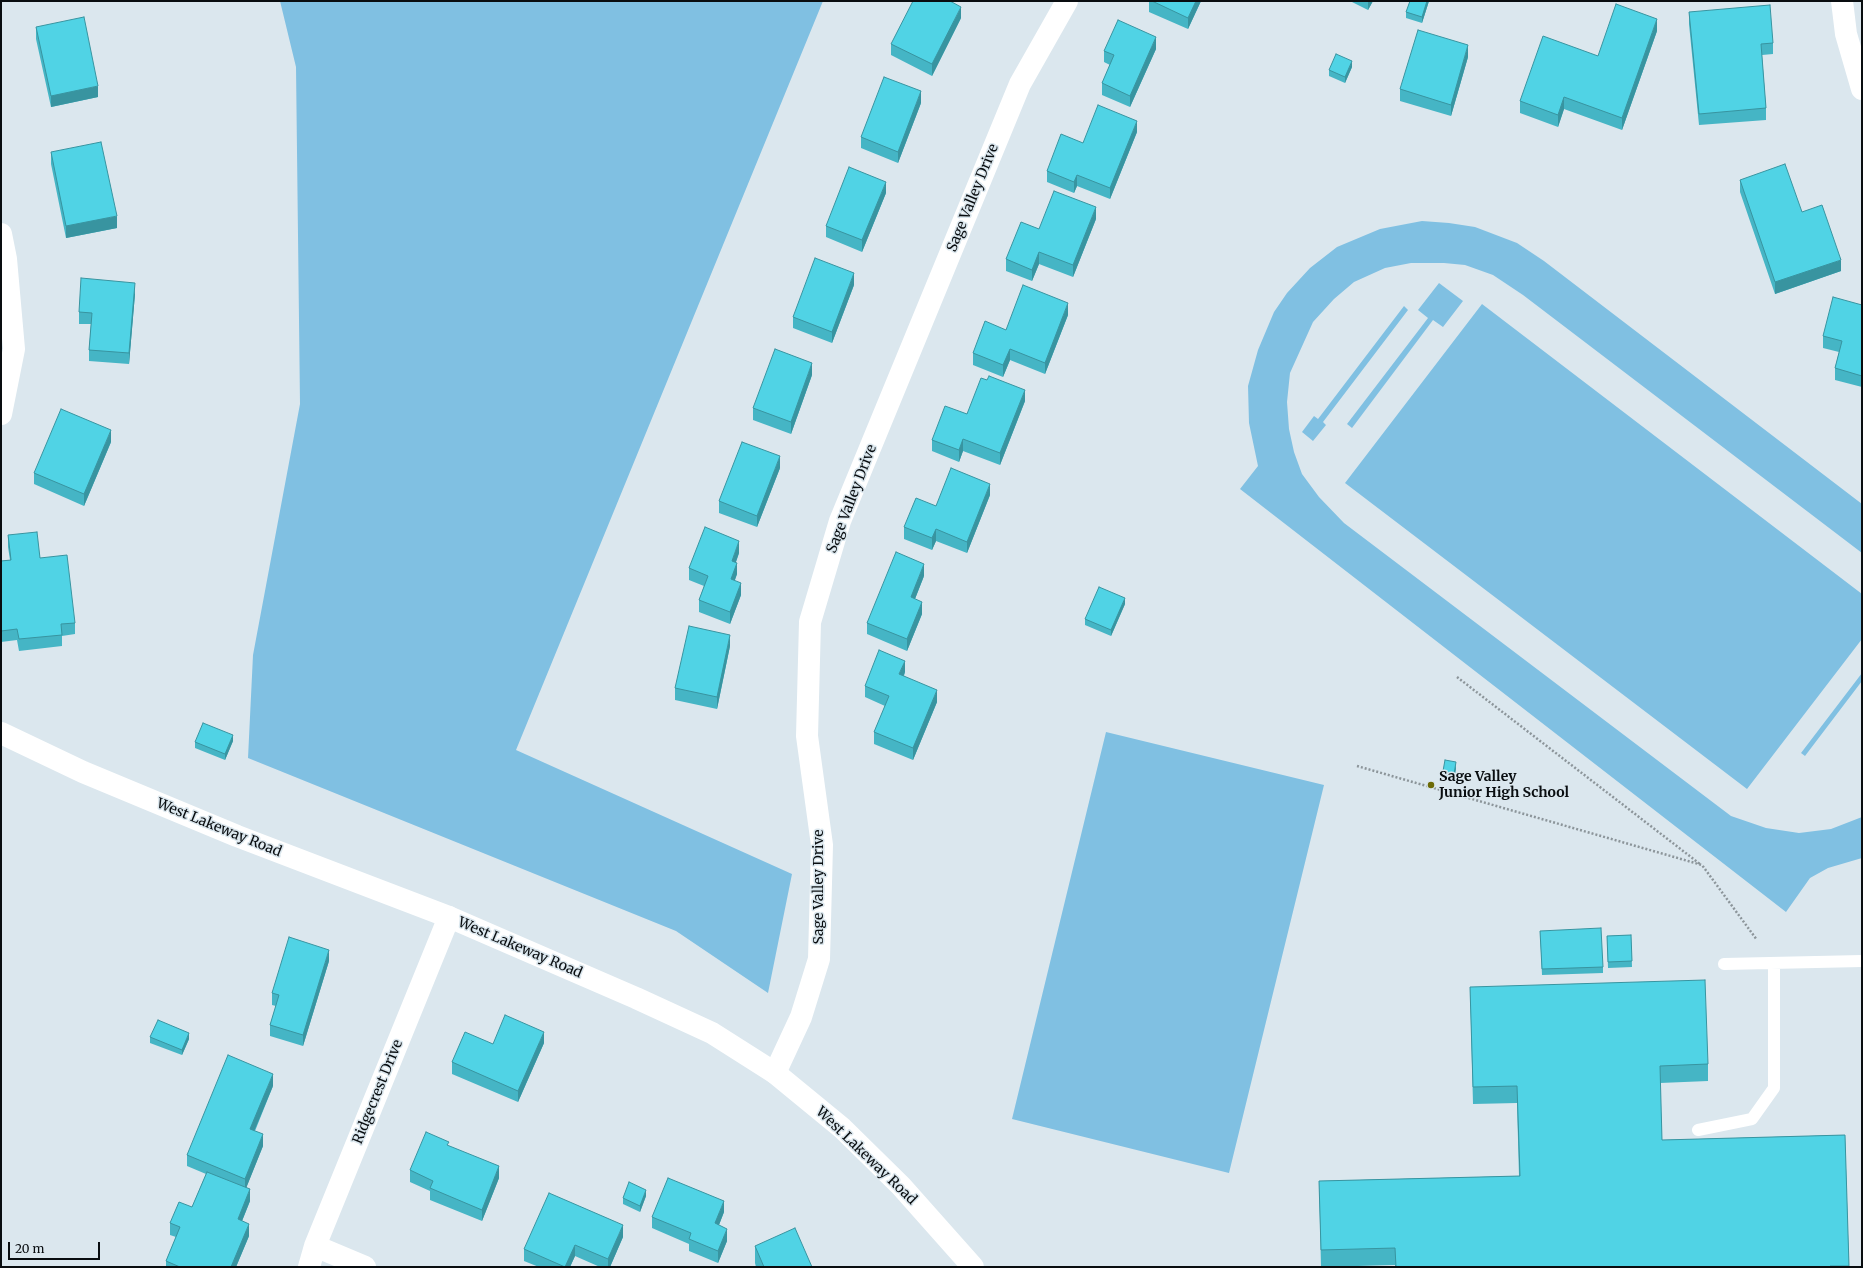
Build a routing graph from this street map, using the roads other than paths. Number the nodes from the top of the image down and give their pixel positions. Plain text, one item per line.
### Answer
1 (1067, 1) edge
2 (1842, 1) edge
3 (1862, 89) edge
4 (1, 234) edge
5 (1, 414) edge
6 (1, 733) edge
7 (449, 917) junction
8 (1862, 961) edge
9 (1774, 963) junction
10 (1724, 964) dead end
11 (775, 1073) junction
12 (1698, 1130) dead end
13 (315, 1246) junction
14 (309, 1267) edge
15 (365, 1267) edge
16 (973, 1267) edge

1 - 11 street, Sage Valley Drive
2 - 3 street
4 - 5 street
6 - 7 street, West Lakeway Road
7 - 11 street, West Lakeway Road
7 - 13 street, Ridgecrest Drive
8 - 9 lane
9 - 10 lane
9 - 12 lane
11 - 16 street, West Lakeway Road
13 - 14 street, Ridgecrest Drive
13 - 15 street

